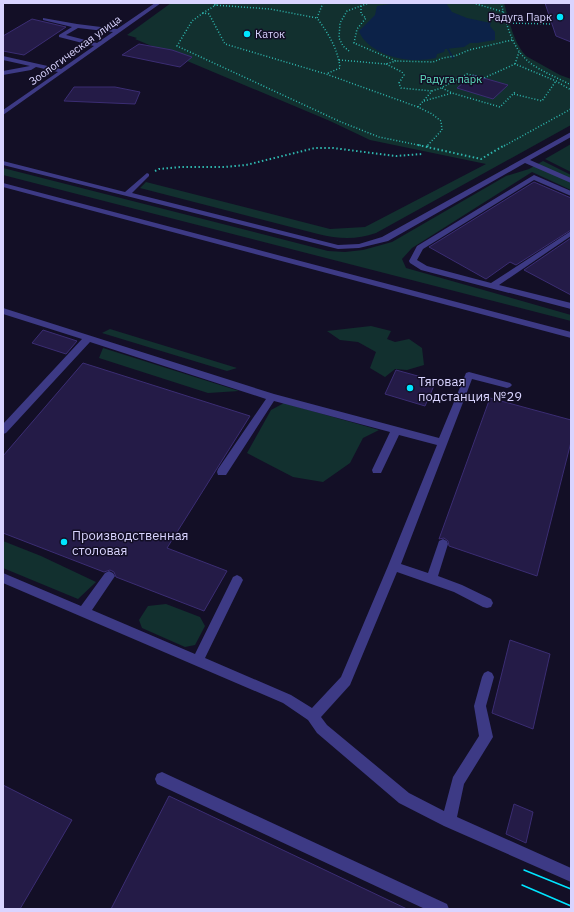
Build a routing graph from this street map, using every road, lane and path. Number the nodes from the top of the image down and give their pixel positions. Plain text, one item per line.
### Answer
1 (158, 3) edge
2 (219, 3) edge
3 (323, 3) edge
4 (368, 3) edge
5 (473, 3) edge
6 (501, 3) edge
7 (214, 5) junction
8 (361, 6) junction
9 (504, 12) junction
10 (203, 13) junction
11 (317, 18) junction
12 (44, 19) dead end
13 (507, 22) junction
14 (552, 24) dead end
15 (77, 26) junction
16 (118, 31) junction
17 (512, 40) junction
18 (97, 45) junction
19 (349, 51) dead end
20 (519, 52) junction
21 (3, 58) edge
22 (339, 60) junction
23 (396, 61) junction
24 (386, 64) junction
25 (515, 64) junction
26 (35, 65) junction
27 (63, 71) junction
28 (3, 73) edge
29 (326, 74) junction
30 (556, 81) junction
31 (571, 85) edge
32 (442, 88) junction
33 (571, 90) edge
34 (432, 91) junction
35 (452, 93) junction
36 (423, 101) junction
37 (418, 107) junction
38 (571, 109) edge
39 (3, 113) edge
40 (571, 134) edge
41 (427, 147) junction
42 (422, 154) dead end
43 (525, 160) junction
44 (3, 163) edge
45 (147, 175) joint
46 (571, 181) edge
47 (3, 185) edge
48 (127, 194) junction
49 (571, 194) edge
50 (571, 234) edge
51 (492, 286) junction
52 (571, 306) edge
53 (3, 311) edge
54 (571, 334) edge
55 (88, 338) junction
56 (508, 385) dead end
57 (272, 397) junction
58 (3, 430) edge
59 (396, 431) junction
60 (443, 443) junction
61 (377, 470) dead end
62 (222, 472) dead end
63 (443, 544) dead end
64 (394, 566) junction
65 (109, 576) dead end
66 (3, 578) edge
67 (432, 578) junction
68 (237, 580) dead end
69 (487, 603) dead end
70 (84, 612) junction
71 (198, 660) junction
72 (488, 677) dead end
73 (314, 716) junction
74 (162, 779) dead end
75 (449, 821) junction
76 (571, 875) edge
77 (442, 909) edge

1 - 16 street, Зоологическая улица
2 - 7 path
3 - 11 path
4 - 8 path
5 - 9 path
6 - 9 path
7 - 10 path
7 - 11 path
8 - 19 path
8 - 23 path
9 - 13 path
10 - 29 path
10 - 41 path
11 - 22 path
12 - 15 street
13 - 14 path
13 - 17 path
15 - 16 street
15 - 18 street
16 - 18 street, Зоологическая улица
17 - 20 path
17 - 23 path
18 - 27 street, Зоологическая улица
20 - 25 path
20 - 31 path
21 - 26 street
22 - 24 path
22 - 29 path
23 - 24 path
24 - 34 path
25 - 30 path
25 - 32 path
26 - 27 street
26 - 28 street
27 - 39 street, Зоологическая улица
29 - 37 path
30 - 33 path
30 - 35 path
32 - 34 path
32 - 35 path
34 - 36 path
35 - 36 path
36 - 37 path
37 - 41 path
38 - 41 path
40 - 43 street
42 - 45 path
43 - 46 street
43 - 48 street
44 - 48 street
45 - 48 street
47 - 54 street
49 - 51 street
50 - 51 street
51 - 52 street
53 - 55 street
55 - 57 street
55 - 58 street
56 - 60 street
57 - 59 street
57 - 62 street
59 - 60 street
59 - 61 street
60 - 64 street
63 - 67 street
64 - 67 street
64 - 73 street
65 - 70 street
66 - 70 street
67 - 69 street
68 - 71 street
70 - 71 street
71 - 73 street
72 - 75 street
73 - 75 street
74 - 77 street
75 - 76 street

